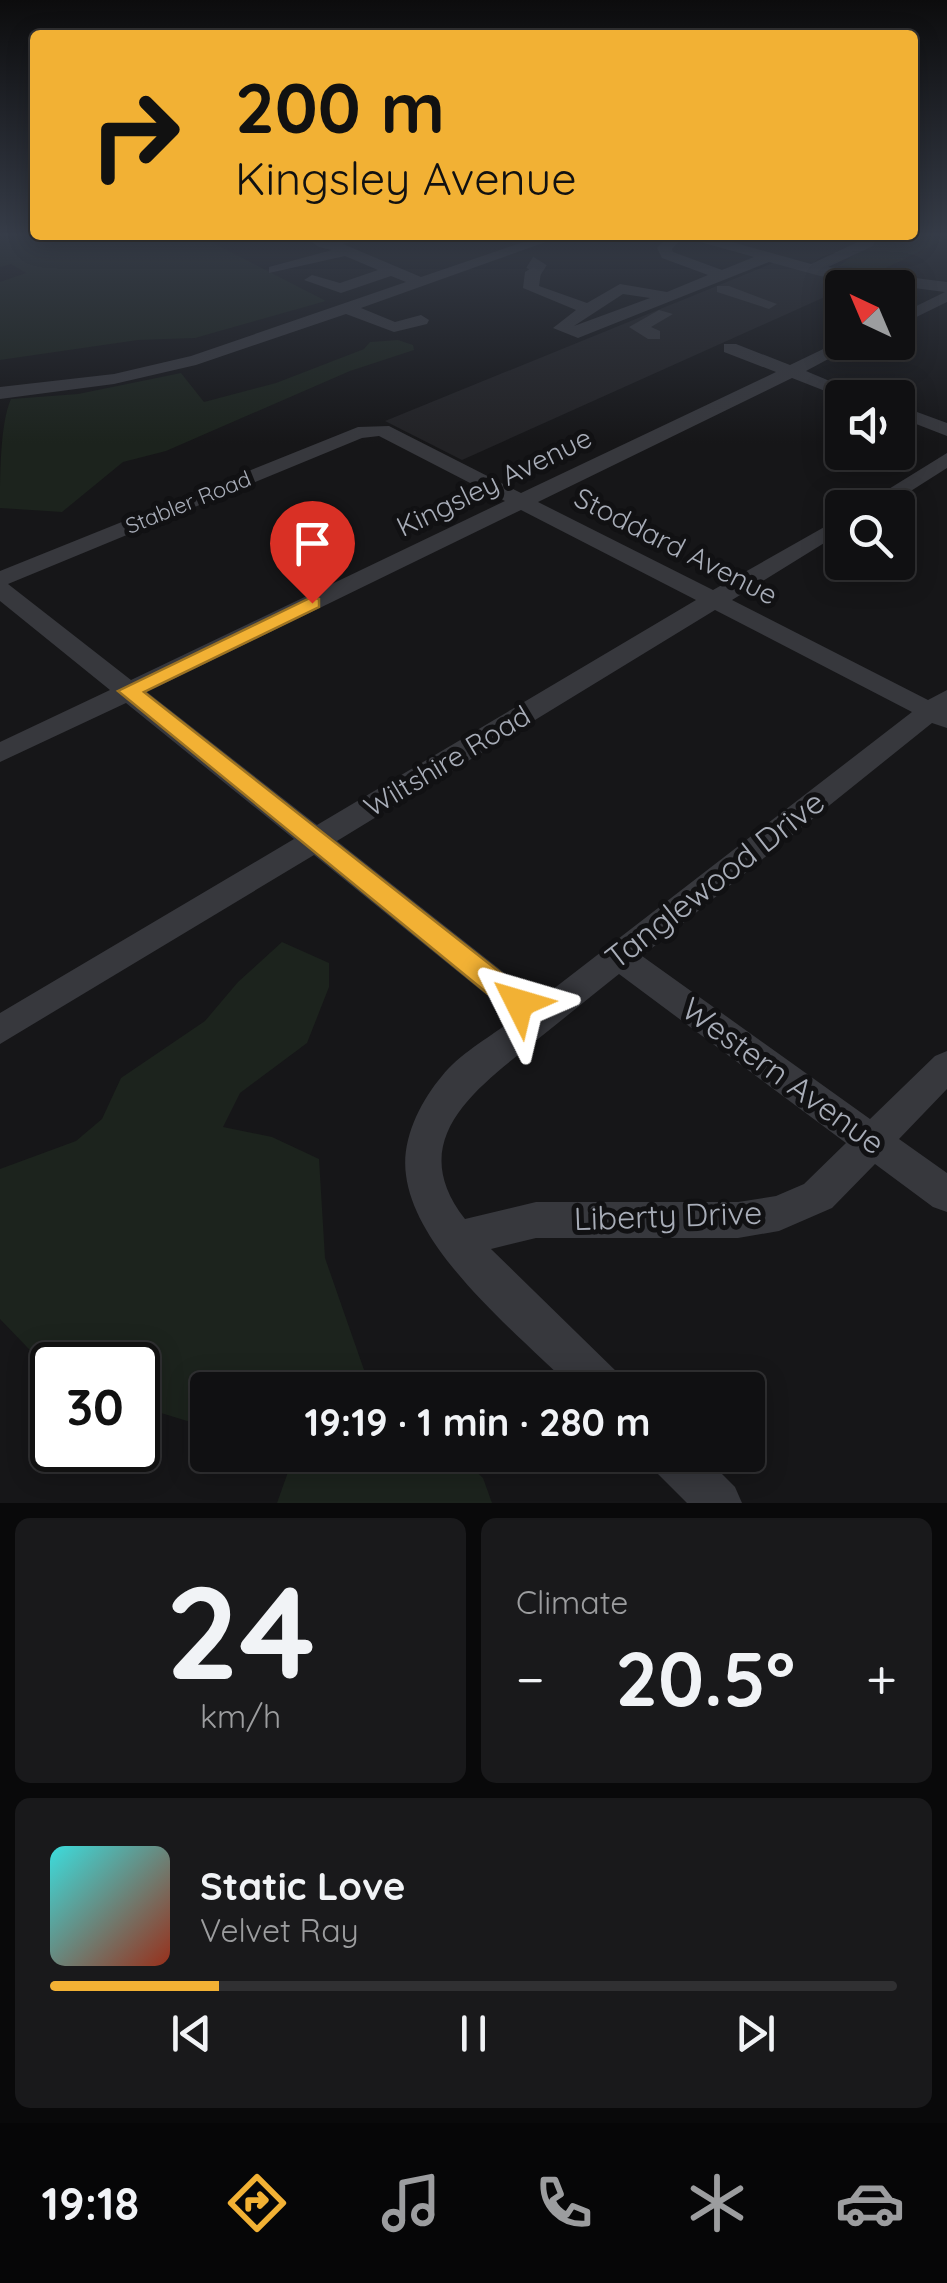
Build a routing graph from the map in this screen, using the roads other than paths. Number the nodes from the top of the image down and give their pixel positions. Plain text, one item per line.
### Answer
1 (362, 303) edge
2 (572, 303) edge
3 (598, 303) edge
4 (653, 303) edge
5 (683, 303) edge
6 (348, 308) junction
7 (588, 309) junction
8 (421, 320) dead end
9 (654, 335) dead end
10 (730, 348) dead end
11 (825, 356) edge
12 (792, 372) junction
13 (825, 384) edge
14 (0, 393) edge
15 (915, 418) edge
16 (376, 430) joint
17 (947, 430) edge
18 (947, 459) edge
19 (897, 490) edge
20 (523, 501) junction
21 (825, 533) edge
22 (0, 579) edge
23 (0, 589) edge
24 (714, 600) junction
25 (129, 691) junction
26 (941, 710) edge
27 (0, 753) edge
28 (317, 840) junction
29 (618, 956) junction
30 (537, 1018) junction
31 (0, 1030) edge
32 (947, 1066) edge
33 (874, 1144) junction
34 (947, 1195) edge
35 (454, 1240) junction
36 (587, 1372) edge
37 (688, 1472) edge
38 (719, 1503) edge

1 - 6 street
2 - 7 street
3 - 7 street
4 - 7 street
5 - 9 street
6 - 8 street
6 - 14 street
10 - 12 street
11 - 12 street, Kingsley Avenue
12 - 13 street
12 - 20 street, Kingsley Avenue
15 - 17 street
16 - 20 street, Stoddard Avenue
16 - 22 street, Stabler Road
18 - 19 street
20 - 24 street, Stoddard Avenue
20 - 25 street, Kingsley Avenue
21 - 24 street, Wiltshire Road
23 - 25 street
24 - 26 street, Stoddard Avenue
24 - 28 street, Wiltshire Road
25 - 27 street, Kingsley Avenue
25 - 28 street
26 - 29 street, Tanglewood Drive
28 - 30 street
28 - 31 street, Wiltshire Road
29 - 30 street, Tanglewood Drive
29 - 33 street, Western Avenue
30 - 35 street, Tanglewood Drive
32 - 33 street, Liberty Drive
33 - 34 street, Western Avenue
33 - 35 street, Liberty Drive
35 - 36 street, Tanglewood Drive
37 - 38 street

